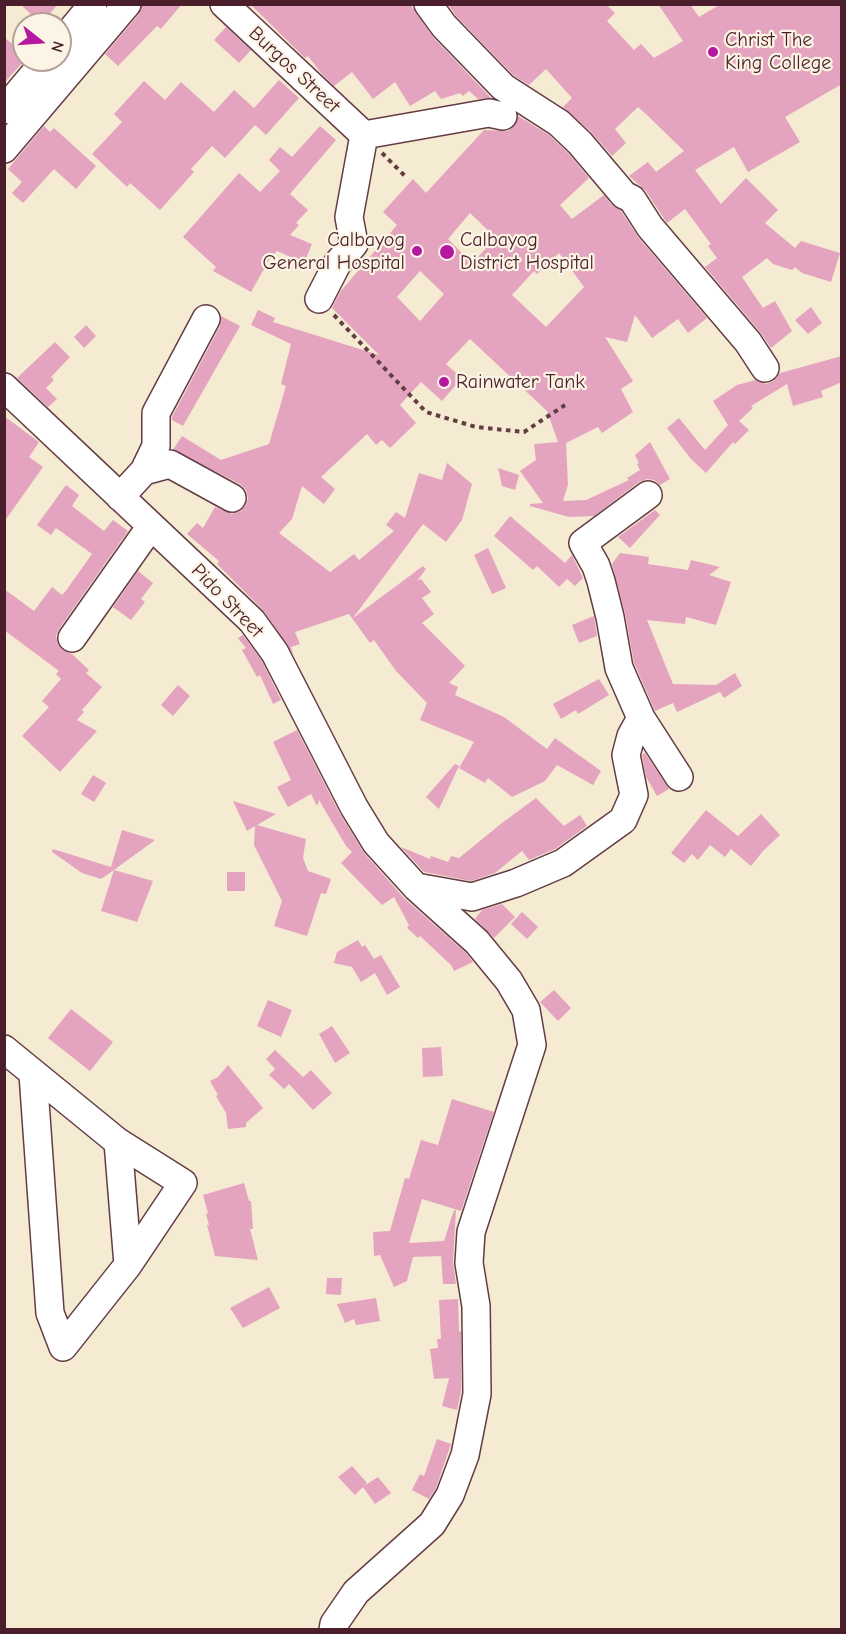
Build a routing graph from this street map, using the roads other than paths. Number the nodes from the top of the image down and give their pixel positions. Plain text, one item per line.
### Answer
1 (93, 4) edge
2 (127, 4) edge
3 (224, 4) edge
4 (428, 4) edge
5 (72, 29) edge
6 (36, 72) edge
7 (4, 110) edge
8 (503, 116) dead end
9 (364, 135) junction
10 (4, 149) edge
11 (319, 299) road end
12 (206, 319) dead end
13 (765, 368) dead end
14 (4, 387) edge
15 (144, 471) junction
16 (648, 495) dead end
17 (120, 497) junction
18 (232, 498) dead end
19 (151, 526) junction
20 (72, 638) dead end
21 (641, 718) junction
22 (679, 777) dead end
23 (416, 887) junction
24 (4, 1049) edge
25 (33, 1074) junction
26 (118, 1142) junction
27 (128, 1265) junction
28 (333, 1629) edge

1 - 5 street
2 - 10 street
3 - 9 street, Burgos Street
4 - 13 street
6 - 7 street
8 - 9 street
9 - 11 street
12 - 15 street
14 - 17 street, Pido Street
15 - 17 street
15 - 18 street
16 - 21 street
17 - 19 street, Pido Street
19 - 20 street
19 - 23 street, Pido Street
21 - 22 street
21 - 23 street
23 - 28 street, Pido Street
24 - 25 street
25 - 26 street
25 - 27 street
26 - 27 street
26 - 27 street

